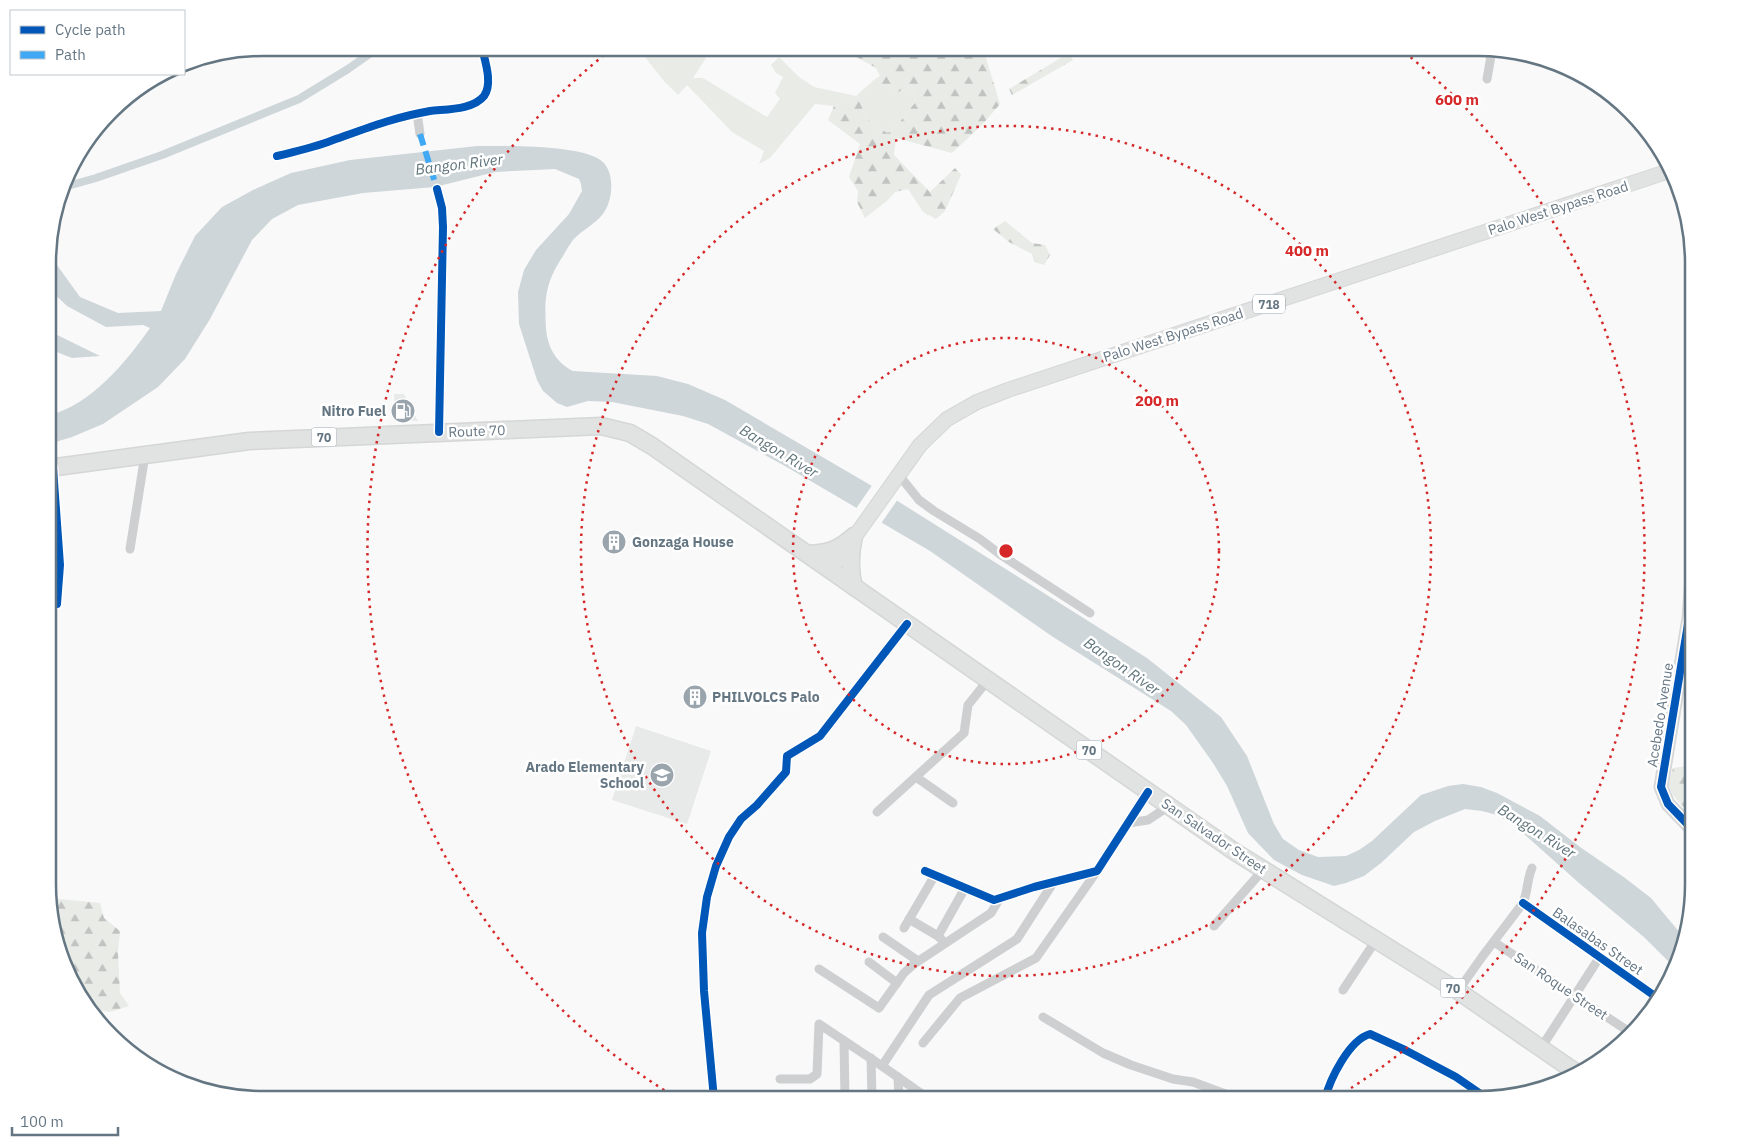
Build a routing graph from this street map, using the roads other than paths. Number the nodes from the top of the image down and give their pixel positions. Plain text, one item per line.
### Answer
1 (483, 56) edge
2 (1491, 57) edge
3 (1487, 79) dead end
4 (417, 113) junction
5 (420, 134) dead end
6 (277, 156) dead end
7 (1664, 173) edge
8 (437, 189) dead end
9 (439, 432) junction
10 (146, 455) junction
11 (56, 467) edge
12 (897, 477) junction
13 (56, 522) edge
14 (857, 532) junction
15 (130, 549) dead end
16 (808, 554) junction
17 (830, 570) junction
18 (854, 587) junction
19 (57, 604) dead end
20 (1090, 613) dead end
21 (908, 624) junction
22 (1685, 637) edge
23 (988, 680) junction
24 (916, 776) junction
25 (1148, 792) junction
26 (953, 803) dead end
27 (1169, 806) junction
28 (877, 812) dead end
29 (1685, 822) edge
30 (1128, 823) junction
31 (1532, 868) dead end
32 (925, 870) dead end
33 (1263, 870) junction
34 (1097, 871) junction
35 (935, 875) junction
36 (1052, 883) junction
37 (965, 888) junction
38 (1000, 898) junction
39 (1524, 903) junction
40 (910, 919) junction
41 (1214, 926) dead end
42 (904, 928) dead end
43 (938, 936) junction
44 (883, 937) dead end
45 (1376, 940) junction
46 (1494, 942) junction
47 (945, 944) junction
48 (1600, 958) junction
49 (918, 961) junction
50 (869, 962) dead end
51 (819, 969) dead end
52 (897, 982) junction
53 (1344, 990) dead end
54 (1458, 991) junction
55 (1576, 995) junction
56 (1653, 995) edge
57 (1043, 1017) dead end
58 (1625, 1029) edge
59 (844, 1041) junction
60 (923, 1043) dead end
61 (1541, 1048) junction
62 (871, 1058) junction
63 (882, 1066) junction
64 (1570, 1068) edge
65 (898, 1077) junction
66 (780, 1079) dead end
67 (713, 1091) edge
68 (845, 1091) edge
69 (872, 1091) edge
70 (899, 1091) edge
71 (915, 1091) edge
72 (1217, 1091) edge
73 (1327, 1091) edge
74 (1476, 1091) edge

1 - 4 street
2 - 3 street
4 - 5 street
4 - 6 street
7 - 12 main road, Palo West Bypass Road / 718
8 - 9 street
9 - 10 highway, Route 70 / 70
9 - 16 highway, Route 70 / 70
10 - 11 highway, Route 70 / 70
10 - 15 street
12 - 14 main road, Palo West Bypass Road / 718
12 - 20 street
13 - 19 street
14 - 16 highway
14 - 17 main road, Palo West Bypass Road / 718
14 - 18 highway
16 - 17 highway, San Salvador Street / 70
17 - 18 highway, San Salvador Street / 70
18 - 21 highway, San Salvador Street / 70
21 - 23 highway, San Salvador Street / 70
21 - 67 street
22 - 29 street, Acebedo Avenue
23 - 24 street
23 - 25 highway, San Salvador Street / 70
24 - 26 street
24 - 28 street
25 - 27 highway, San Salvador Street / 70
25 - 30 street
27 - 30 street
27 - 33 highway, San Salvador Street / 70
30 - 34 street
31 - 39 street
32 - 35 street
33 - 41 street
33 - 45 highway, San Salvador Street / 70
34 - 36 street
34 - 60 street
35 - 37 street
35 - 40 street
36 - 38 street
36 - 63 street
37 - 38 street
37 - 43 street
38 - 47 street
39 - 46 street
39 - 48 street, Balasabas Street
40 - 42 street
40 - 43 street
43 - 47 street
44 - 49 street
45 - 53 street
45 - 54 highway, San Salvador Street / 70
46 - 54 street
46 - 55 street, San Roque Street
47 - 49 street
48 - 55 street
48 - 56 street, Balasabas Street
49 - 52 street
50 - 52 street
51 - 52 street
54 - 61 highway, San Salvador Street / 70
55 - 58 street, San Roque Street
55 - 61 street
57 - 72 street
59 - 62 street
59 - 66 street
59 - 68 street
61 - 64 highway, San Salvador Street / 70
62 - 63 street
62 - 69 street
63 - 65 street
65 - 70 street
65 - 71 street
73 - 74 street

